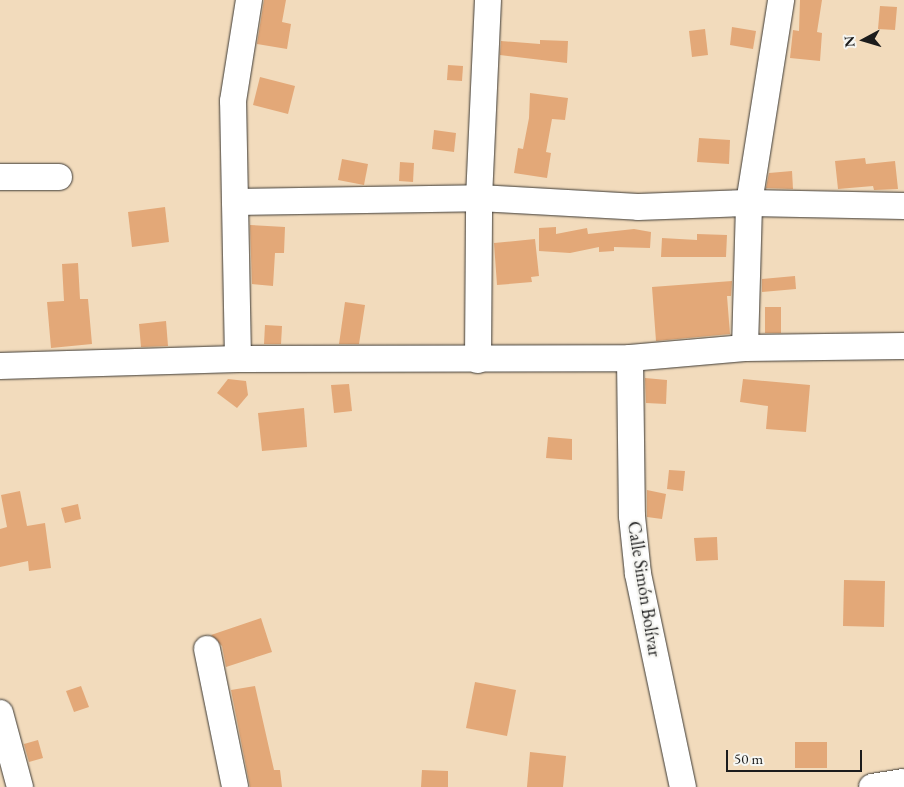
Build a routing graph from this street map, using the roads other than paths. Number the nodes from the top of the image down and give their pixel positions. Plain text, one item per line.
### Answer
1 (249, 0) edge
2 (488, 0) edge
3 (780, 0) edge
4 (0, 177) edge
5 (59, 177) dead end
6 (480, 198) junction
7 (235, 202) junction
8 (749, 203) junction
9 (904, 206) edge
10 (904, 346) edge
11 (745, 348) junction
12 (630, 358) junction
13 (238, 359) junction
14 (478, 360) junction
15 (0, 366) edge
16 (207, 649) dead end
17 (0, 714) edge
18 (904, 782) edge
19 (20, 787) edge
20 (235, 787) edge
21 (683, 787) edge
22 (872, 787) edge

1 - 7 street
2 - 6 street
3 - 8 street
4 - 5 street
6 - 7 street
6 - 8 street
6 - 14 street
7 - 13 street
8 - 9 street
8 - 11 street
10 - 11 street
11 - 12 street
12 - 14 street
12 - 21 street, Calle Simón Bolívar
13 - 14 street
13 - 15 street
16 - 20 street
17 - 19 street
18 - 22 street

